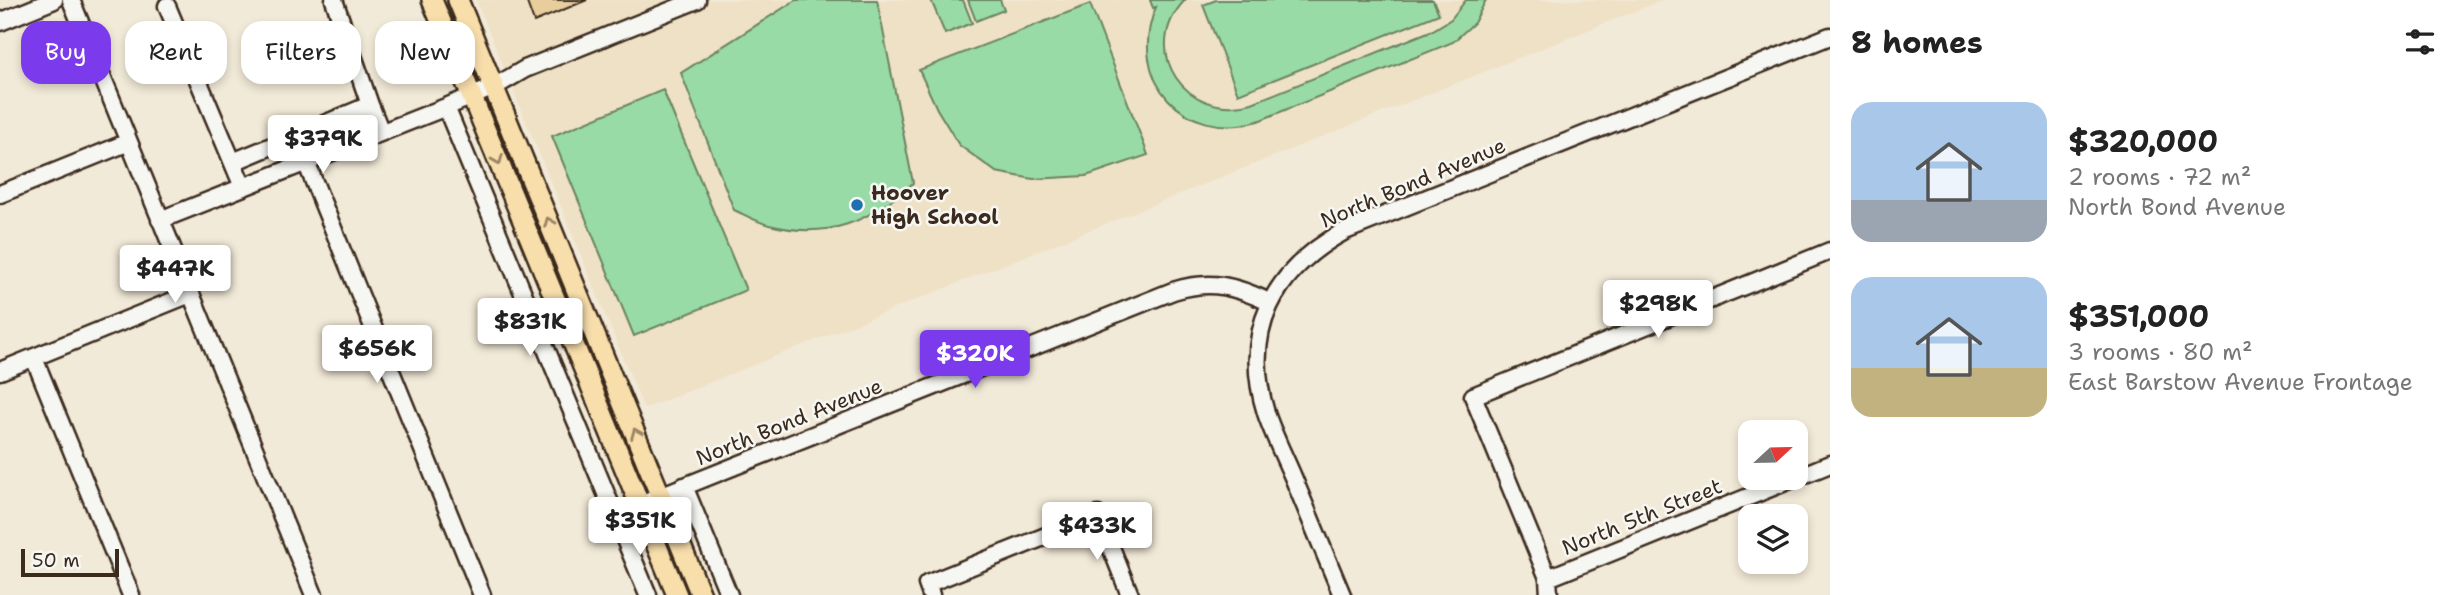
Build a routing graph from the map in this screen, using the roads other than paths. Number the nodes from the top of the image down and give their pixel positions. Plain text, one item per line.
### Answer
1 (54, 0) edge
2 (71, 0) edge
3 (334, 0) edge
4 (432, 0) edge
5 (458, 0) edge
6 (697, 0) edge
7 (167, 6) dead end
8 (0, 22) edge
9 (1830, 36) edge
10 (494, 87) junction
11 (472, 97) junction
12 (370, 105) junction
13 (446, 107) junction
14 (381, 132) junction
15 (129, 142) junction
16 (233, 162) junction
17 (306, 162) junction
18 (243, 187) junction
19 (0, 194) edge
20 (160, 220) junction
21 (1830, 251) edge
22 (190, 294) junction
23 (1269, 302) junction
24 (34, 358) junction
25 (0, 371) edge
26 (1830, 464) edge
27 (684, 486) junction
28 (662, 496) junction
29 (640, 504) junction
30 (1548, 578) junction
31 (929, 590) edge
32 (131, 595) edge
33 (314, 595) edge
34 (482, 595) edge
35 (648, 595) edge
36 (677, 595) edge
37 (701, 595) edge
38 (729, 595) edge
39 (1130, 595) edge
40 (1342, 595) edge
41 (1549, 595) edge

1 - 8 street
2 - 15 street
3 - 12 street
4 - 11 main road
5 - 10 main road
6 - 10 street
7 - 16 street
9 - 23 street, North Bond Avenue
10 - 11 street
28 -> 10 main road
11 - 13 street
11 -> 29 main road
12 - 14 street
12 - 16 street
13 - 14 street
13 - 35 street
14 - 17 street
15 - 19 street
15 - 20 street
16 - 18 street
17 - 18 street
17 - 34 street
18 - 20 street
20 - 22 street
21 - 30 street
22 - 24 street
22 - 33 street
23 - 27 street, North Bond Avenue
23 - 40 street
24 - 25 street
24 - 32 street
26 - 30 street, North 5th Street
27 - 28 street, North Bond Avenue
27 - 38 street
28 - 29 street, North Bond Avenue
28 - 37 main road
29 - 36 main road
30 - 41 street
31 - 39 street

